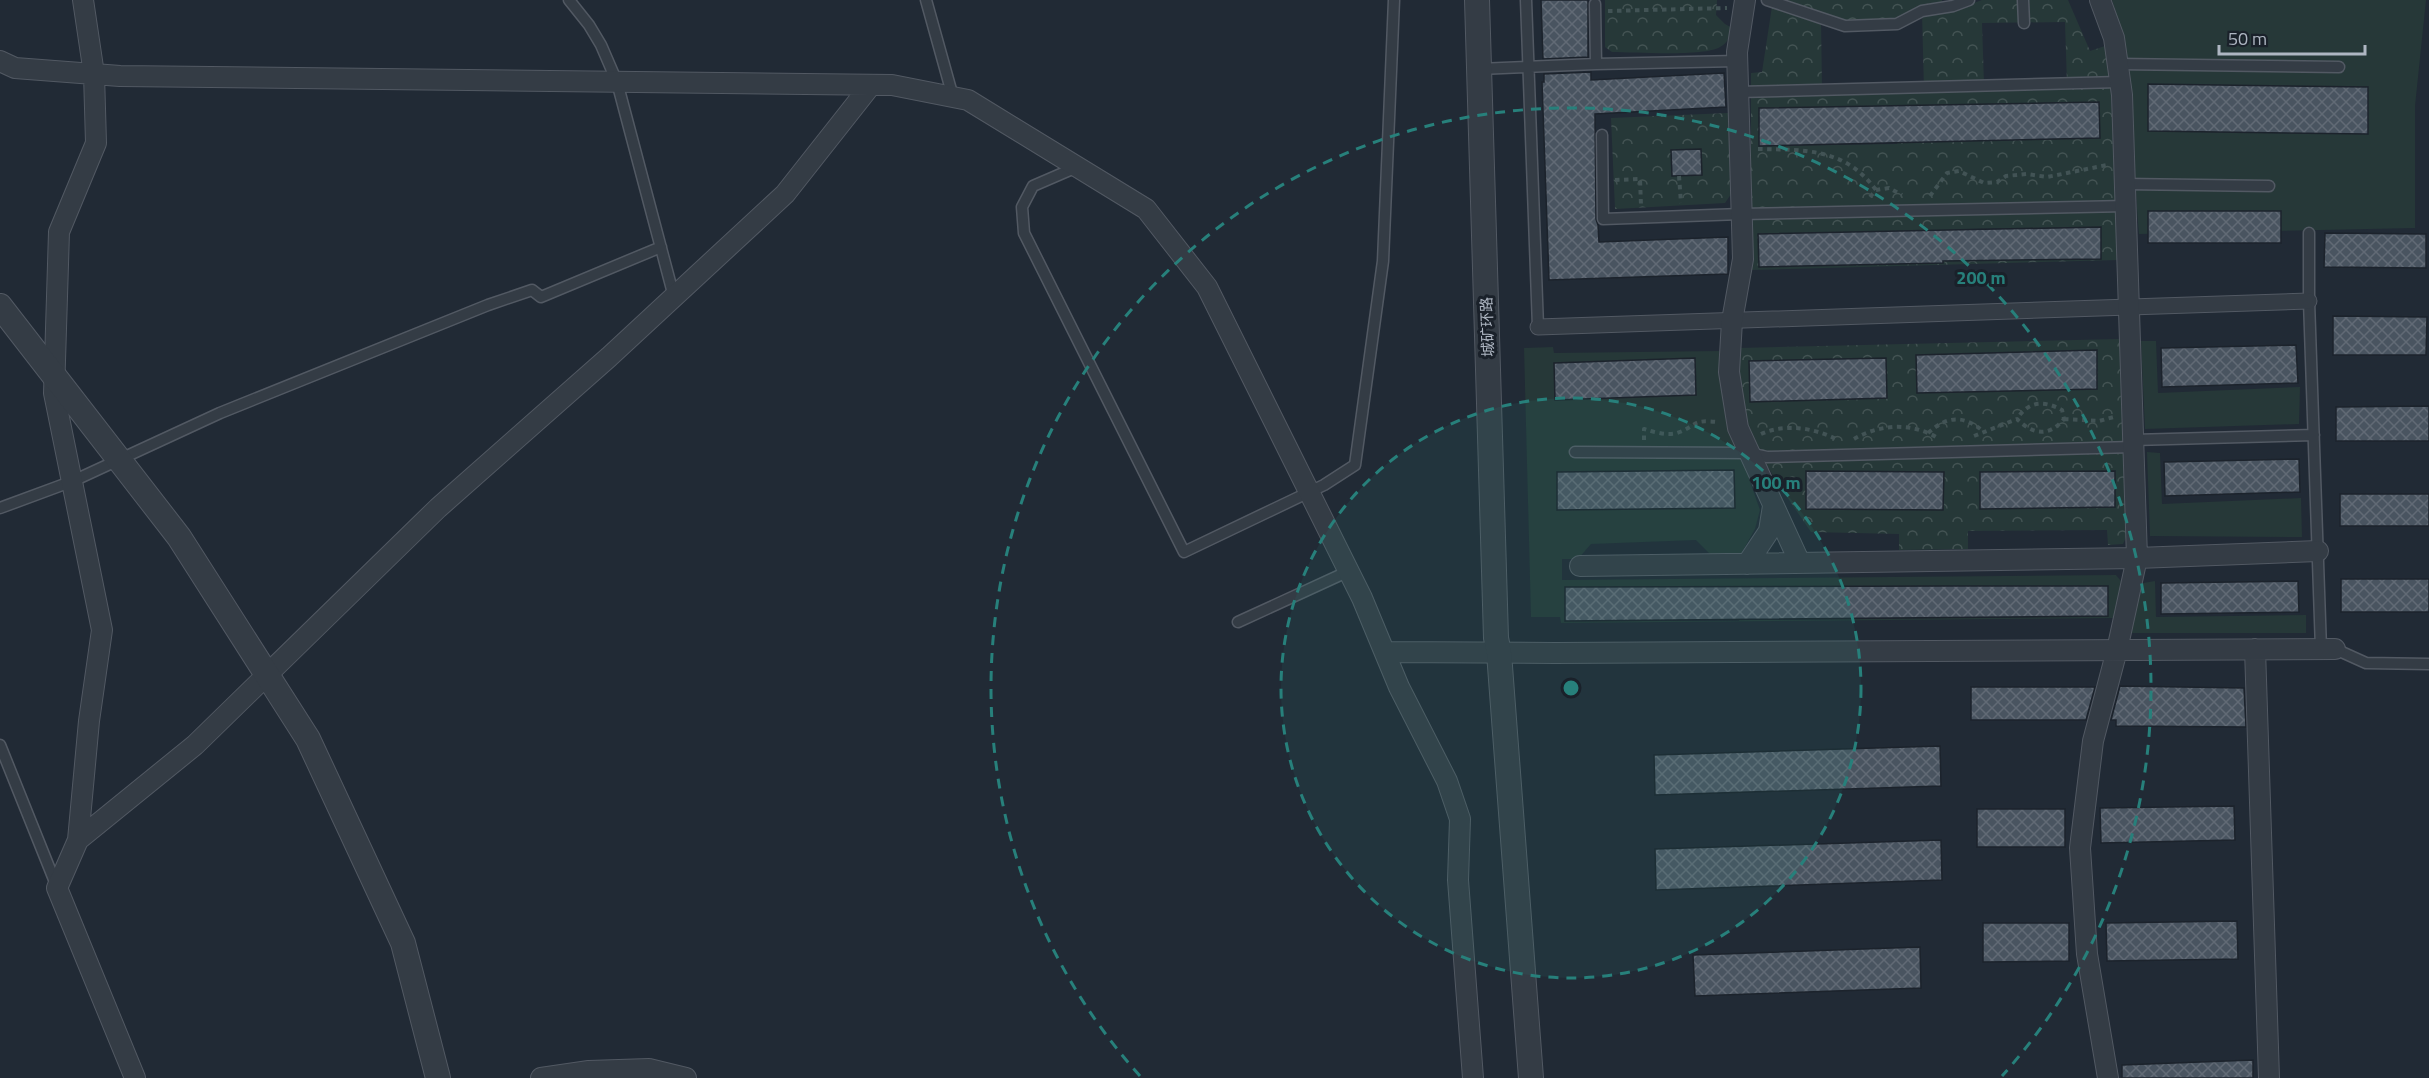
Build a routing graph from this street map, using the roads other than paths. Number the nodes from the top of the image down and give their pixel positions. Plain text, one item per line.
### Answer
1 (83, 0) edge
2 (569, 0) edge
3 (926, 0) edge
4 (1394, 0) edge
5 (1477, 0) edge
6 (1526, 0) edge
7 (1767, 0) edge
8 (1969, 0) edge
9 (2023, 0) edge
10 (2100, 0) edge
11 (1744, 4) edge
12 (1596, 8) road end
13 (2024, 23) dead end
14 (0, 61) edge
15 (1737, 61) junction
16 (1596, 64) junction
17 (1528, 67) junction
18 (2339, 67) dead end
19 (1479, 69) junction
20 (2119, 73) junction
21 (94, 74) junction
22 (617, 82) junction
23 (871, 85) junction
24 (1737, 92) junction
25 (953, 97) junction
26 (1602, 135) dead end
27 (1077, 167) junction
28 (2125, 184) junction
29 (2269, 186) dead end
30 (2126, 206) junction
31 (1741, 214) junction
32 (2309, 233) dead end
33 (661, 247) junction
34 (674, 297) junction
35 (2309, 301) junction
36 (0, 306) edge
37 (2129, 307) junction
38 (1732, 321) junction
39 (1538, 327) joint
40 (54, 376) junction
41 (2314, 435) junction
42 (1744, 441) junction
43 (2133, 443) junction
44 (1575, 452) dead end
45 (119, 460) junction
46 (73, 481) junction
47 (1310, 492) junction
48 (1773, 506) junction
49 (0, 508) edge
50 (2318, 551) junction
51 (2137, 558) junction
52 (1800, 563) junction
53 (1747, 564) junction
54 (1581, 566) dead end
55 (1349, 571) junction
56 (1238, 622) dead end
57 (2255, 649) junction
58 (2328, 649) junction
59 (2117, 650) junction
60 (1385, 652) junction
61 (1499, 653) junction
62 (2429, 663) edge
63 (267, 675) junction
64 (0, 745) edge
65 (78, 840) junction
66 (57, 888) junction
67 (135, 1078) edge
68 (438, 1078) edge
69 (541, 1078) edge
70 (686, 1078) edge
71 (1473, 1078) edge
72 (1531, 1078) edge
73 (2108, 1078) edge
74 (2269, 1078) edge

1 - 21 street
2 - 22 lane
3 - 25 lane
4 - 47 lane
5 - 19 street, 城矿环路
6 - 17 lane
7 - 8 lane
9 - 13 lane
10 - 20 street
11 - 15 street
12 - 16 lane
14 - 21 street
15 - 16 lane
15 - 24 street
16 - 17 lane
17 - 19 lane
17 - 39 lane
18 - 20 lane
19 - 61 street, 城矿环路
20 - 24 lane
20 - 28 street
21 - 22 street
21 - 40 street
22 - 23 street
22 - 33 lane
23 - 25 street
23 - 34 street
24 - 31 street
25 - 27 street
26 - 31 lane
27 - 47 street
27 - 47 lane
28 - 29 lane
28 - 30 street
30 - 31 lane
30 - 37 street
31 - 38 street
32 - 35 lane
33 - 34 lane
33 - 45 lane
34 - 63 street
35 - 37 street
35 - 41 lane
36 - 40 street
37 - 38 street
37 - 43 street
38 - 39 street
38 - 42 street
40 - 45 street
40 - 46 street
41 - 43 lane
41 - 50 lane
42 - 43 lane
42 - 44 lane
42 - 48 street
43 - 51 street
45 - 46 lane
45 - 63 street
46 - 49 lane
46 - 65 street
47 - 55 street
48 - 52 street
48 - 53 street
50 - 51 street
50 - 58 lane
51 - 52 street
51 - 59 street
52 - 53 street
53 - 54 street
55 - 56 lane
55 - 60 street
57 - 58 street
57 - 59 street
57 - 74 street
58 - 62 lane
59 - 61 street
59 - 73 street
60 - 61 street
60 - 71 street
61 - 72 street, 城矿环路
63 - 65 street
63 - 68 street
64 - 66 lane
65 - 66 street
66 - 67 street
69 - 70 street

